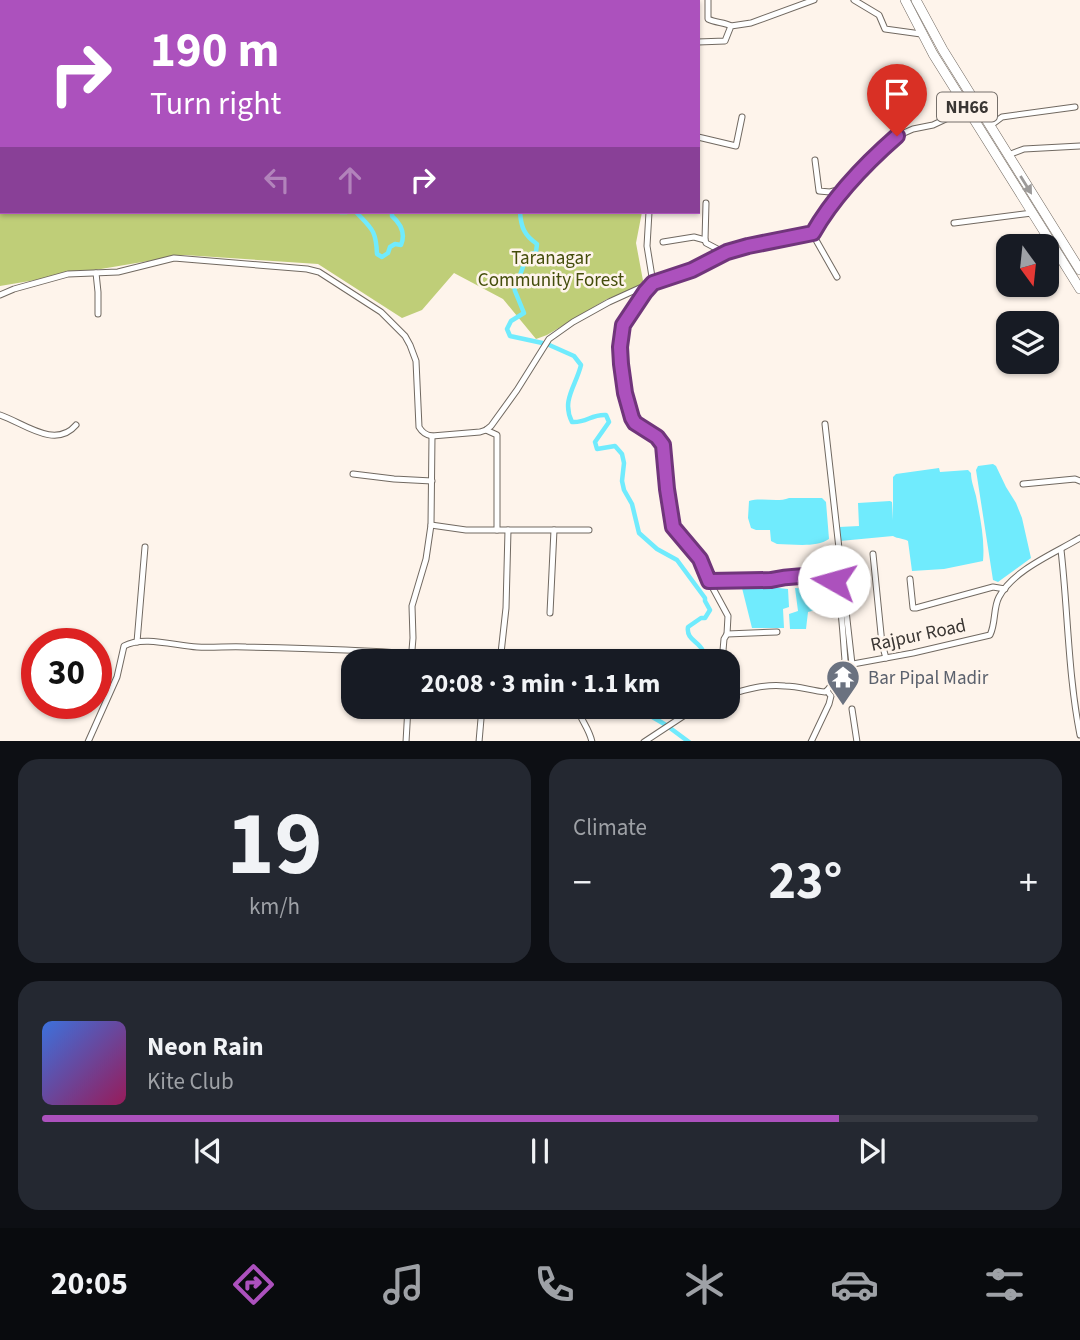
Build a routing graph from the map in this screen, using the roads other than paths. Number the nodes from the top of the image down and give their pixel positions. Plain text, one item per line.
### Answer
1 (708, 0) edge
2 (814, 0) edge
3 (854, 0) edge
4 (905, 0) edge
5 (916, 0) edge
6 (731, 26) junction
7 (921, 34) junction
8 (700, 42) edge
9 (972, 106) junction
10 (1075, 107) dead end
11 (741, 117) dead end
12 (990, 126) junction
13 (700, 137) edge
14 (1080, 146) edge
15 (1008, 155) junction
16 (815, 160) dead end
17 (845, 188) junction
18 (706, 203) dead end
19 (1036, 209) junction
20 (649, 214) edge
21 (954, 223) dead end
22 (813, 233) junction
23 (705, 240) junction
24 (663, 242) dead end
25 (726, 253) junction
26 (1080, 270) edge
27 (96, 273) junction
28 (837, 277) dead end
29 (653, 283) junction
30 (1080, 289) edge
31 (0, 295) edge
32 (98, 313) dead end
33 (0, 415) edge
34 (825, 424) dead end
35 (76, 425) dead end
36 (486, 430) junction
37 (432, 436) junction
38 (353, 474) dead end
39 (432, 481) junction
40 (1080, 481) edge
41 (1023, 484) dead end
42 (431, 525) junction
43 (497, 530) junction
44 (508, 530) junction
45 (554, 530) junction
46 (589, 530) dead end
47 (1080, 538) edge
48 (145, 547) dead end
49 (1061, 550) junction
50 (873, 554) dead end
51 (910, 579) dead end
52 (709, 581) junction
53 (1005, 589) junction
54 (550, 613) dead end
55 (777, 632) dead end
56 (727, 634) junction
57 (137, 642) junction
58 (341, 649) edge
59 (412, 649) edge
60 (501, 649) edge
61 (723, 649) edge
62 (886, 658) junction
63 (852, 664) junction
64 (1070, 668) junction
65 (1080, 668) edge
66 (840, 669) junction
67 (740, 691) edge
68 (827, 691) junction
69 (852, 709) dead end
70 (407, 719) edge
71 (481, 719) edge
72 (580, 719) edge
73 (679, 719) edge
74 (1080, 735) edge
75 (88, 741) edge
76 (406, 741) edge
77 (479, 741) edge
78 (592, 741) edge
79 (644, 741) edge
80 (811, 741) edge
81 (857, 741) edge

1 - 6 street
2 - 6 street
3 - 7 street
4 - 7 highway, NH66
5 - 9 highway, NH66
6 - 8 street
7 - 9 highway, NH66
9 - 12 highway, NH66
9 - 17 street
9 - 19 highway, NH66
10 - 12 street
11 - 13 street
12 - 15 highway, NH66
14 - 15 street
15 -> 19 highway, NH66
16 - 17 street
17 - 22 street
18 - 23 street
19 - 21 street
19 - 26 highway, NH66
19 - 30 highway, NH66
20 - 29 street
22 - 25 street
22 - 28 street
23 - 24 street
23 - 25 street
25 - 29 street
27 - 31 street
27 - 32 street
27 - 37 street
29 - 36 street
29 - 52 street
33 - 35 street
34 - 63 street
36 - 37 street
36 - 43 street
37 - 39 street
38 - 39 street
39 - 42 street
40 - 41 street
42 - 43 street
42 - 59 street
43 - 44 street
44 - 45 street
44 - 60 street
45 - 46 street
45 - 54 street
47 - 49 street
48 - 57 street
49 - 53 street
49 - 64 street
50 - 62 street
51 - 53 street
52 - 56 street
52 - 66 street
53 - 62 street, Rajpur Road
55 - 56 street
56 - 61 street
57 - 58 street
57 - 75 street
62 - 63 street, Rajpur Road
63 - 66 street, Rajpur Road
64 - 65 street
64 - 74 street
66 - 68 street
67 - 68 street
68 - 80 street
69 - 81 street
70 - 76 street
71 - 77 street
72 - 78 street
73 - 79 street

